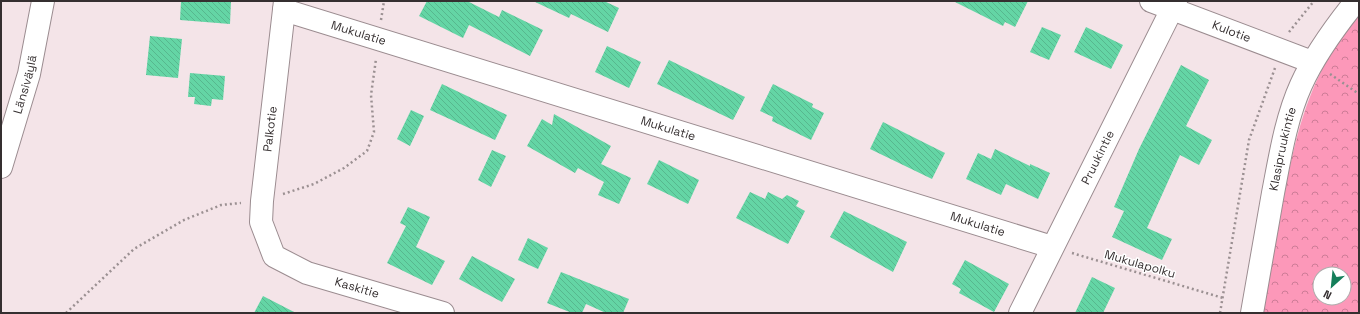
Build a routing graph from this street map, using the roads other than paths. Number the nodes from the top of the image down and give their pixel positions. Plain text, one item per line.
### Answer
1 (43, 1) edge
2 (1150, 1) edge
3 (1356, 1) edge
4 (1174, 5) edge
5 (284, 6) edge
6 (1312, 62) junction
7 (1, 167) edge
8 (1052, 247) junction
9 (274, 256) joint
10 (443, 313) edge
11 (1020, 313) edge
12 (1252, 313) edge

1 - 7 street, Länsiväylä
2 - 4 street, Kulotie
3 - 6 street, Klasipruukintie
4 - 6 street, Kulotie
4 - 8 street, Pruukintie
5 - 8 street, Mukulatie
5 - 9 street, Palkotie
6 - 12 street, Klasipruukintie
8 - 11 street, Pruukintie
9 - 10 street, Kaskitie

